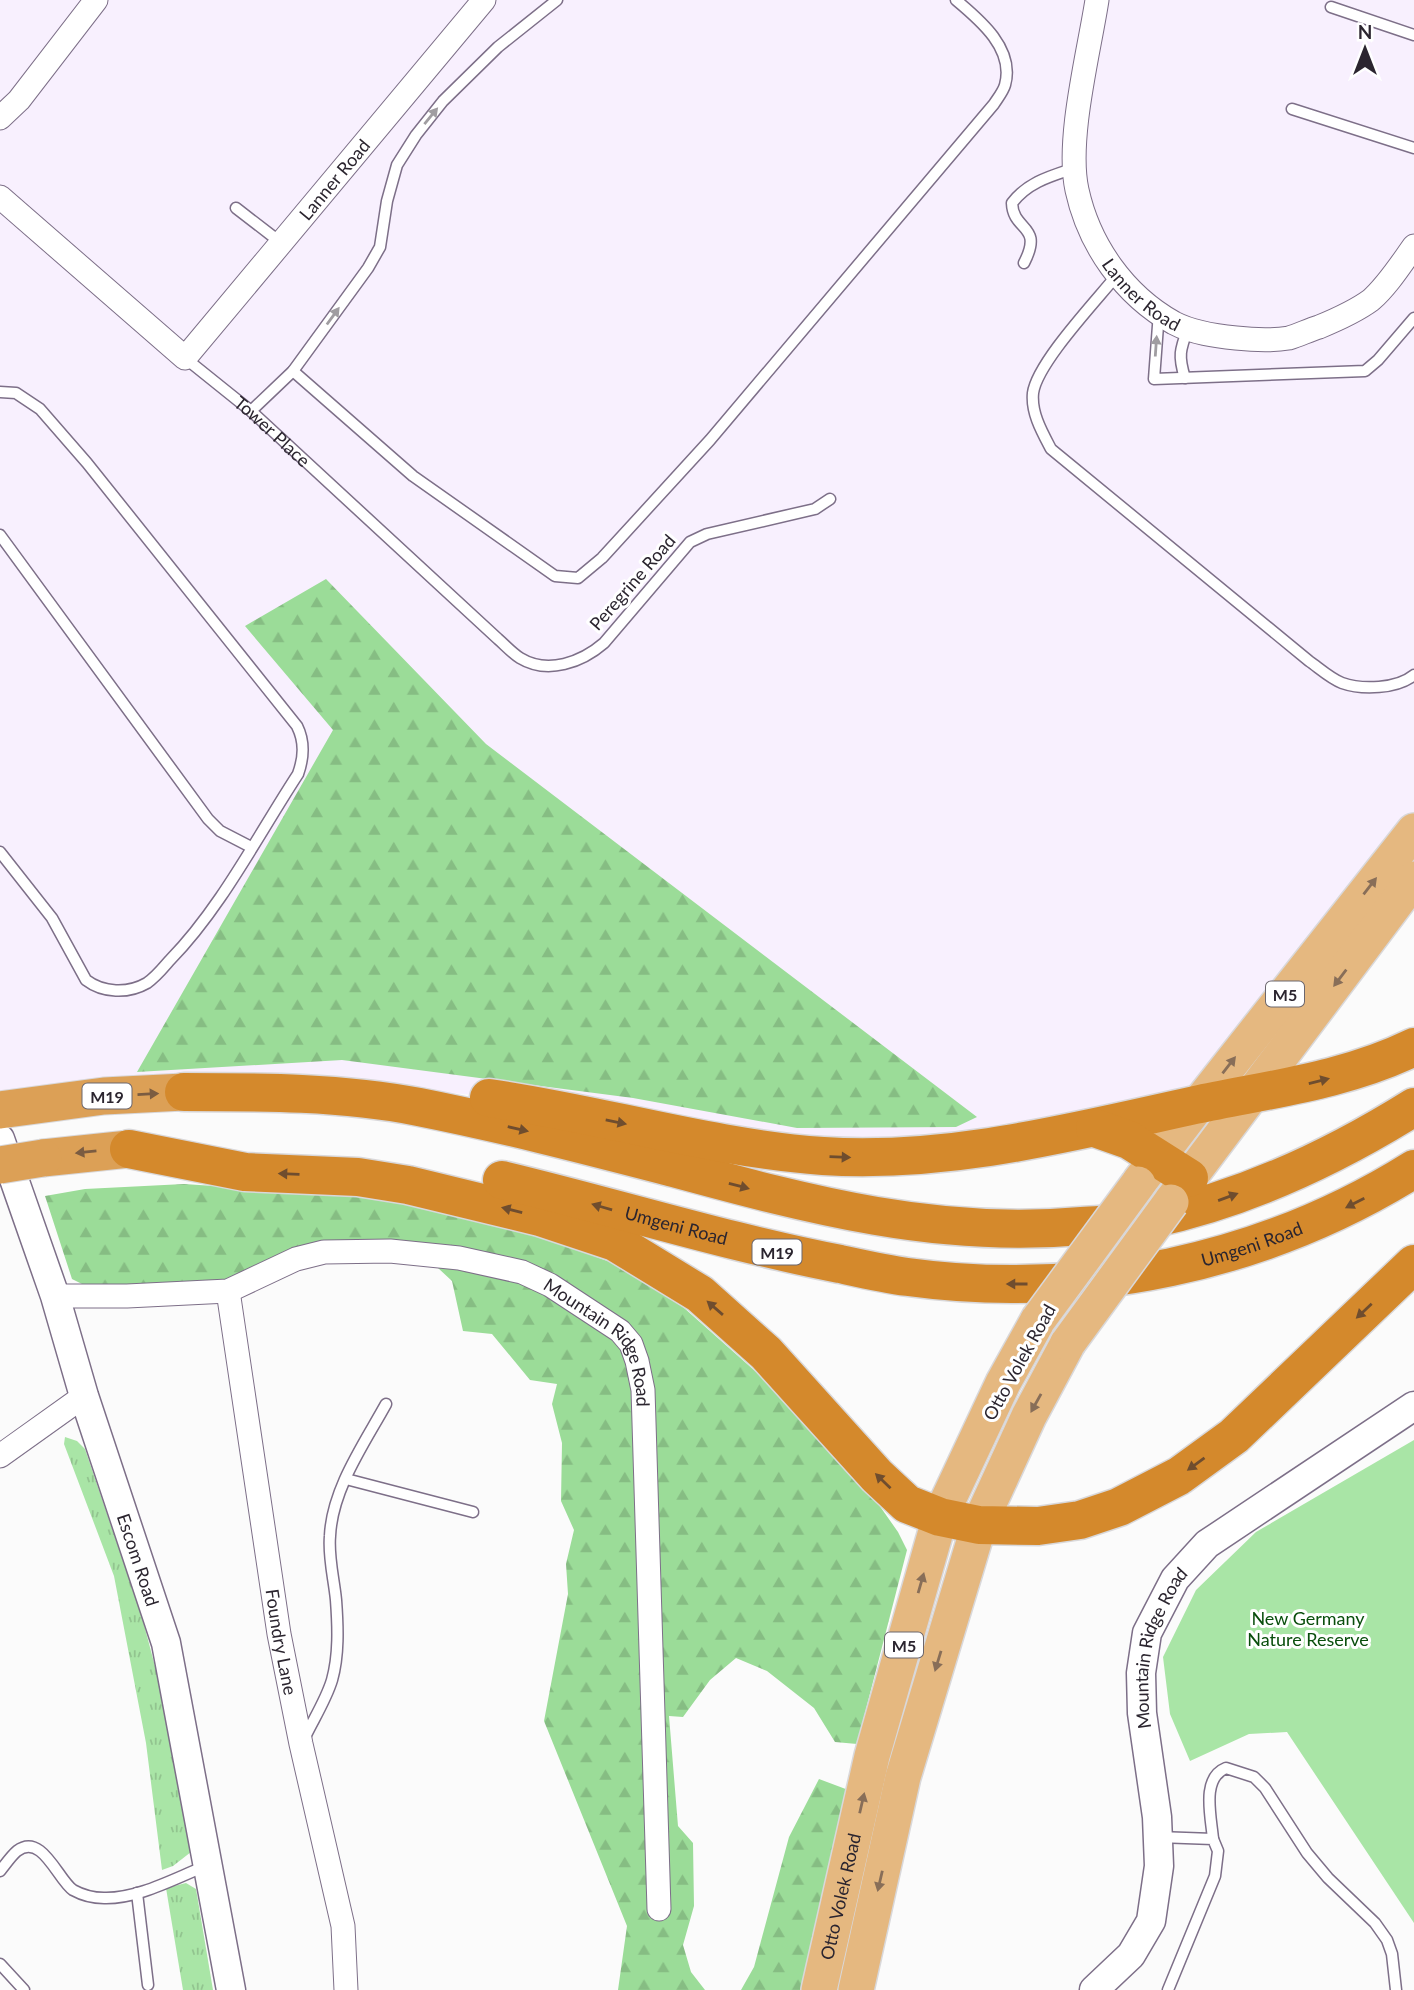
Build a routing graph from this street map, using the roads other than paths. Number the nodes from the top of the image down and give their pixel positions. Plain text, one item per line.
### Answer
1 (96, 0) edge
2 (484, 0) edge
3 (557, 0) edge
4 (956, 0) edge
5 (1097, 0) edge
6 (1331, 7) dead end
7 (1414, 35) edge
8 (1292, 109) dead end
9 (0, 118) edge
10 (1414, 149) edge
11 (1075, 168) junction
12 (0, 197) edge
13 (236, 208) dead end
14 (280, 242) junction
15 (1414, 246) edge
16 (1024, 263) dead end
17 (1117, 275) junction
18 (1159, 312) junction
19 (1414, 318) edge
20 (1188, 328) junction
21 (185, 358) junction
22 (293, 372) junction
23 (1185, 378) junction
24 (0, 392) edge
25 (251, 411) junction
26 (830, 499) dead end
27 (0, 535) edge
28 (541, 665) joint
29 (1414, 675) edge
30 (1414, 831) edge
31 (251, 847) junction
32 (0, 852) edge
33 (1414, 879) edge
34 (1414, 1047) edge
35 (184, 1092) junction
36 (1252, 1096) junction
37 (1198, 1105) junction
38 (15, 1107) edge
39 (1414, 1107) edge
40 (1095, 1128) junction
41 (0, 1139) edge
42 (129, 1149) junction
43 (0, 1165) edge
44 (1414, 1170) edge
45 (1164, 1181) junction
46 (1414, 1264) edge
47 (228, 1291) junction
48 (55, 1296) junction
49 (84, 1396) junction
50 (386, 1404) dead end
51 (1414, 1406) edge
52 (0, 1456) edge
53 (346, 1479) junction
54 (473, 1512) dead end
55 (940, 1517) junction
56 (979, 1525) junction
57 (302, 1744) junction
58 (1158, 1837) junction
59 (1213, 1839) junction
60 (208, 1865) junction
61 (0, 1871) edge
62 (136, 1893) junction
63 (659, 1909) dead end
64 (0, 1964) edge
65 (148, 1985) dead end
66 (24, 1990) edge
67 (231, 1990) edge
68 (346, 1990) edge
69 (821, 1990) edge
70 (856, 1990) edge
71 (1094, 1990) edge
72 (1168, 1990) edge
73 (1396, 1990) edge

1 - 9 street
2 - 14 street, Lanner Road
22 -> 3 lane
4 - 22 lane
5 - 11 street, Lanner Road
6 - 7 lane
8 - 10 lane
11 - 16 lane
11 - 17 street, Lanner Road
12 - 21 street, Tower Place
13 - 14 lane
14 - 21 street, Lanner Road
15 - 20 street, Lanner Road
17 - 18 street, Lanner Road
17 - 29 lane
18 - 20 street, Lanner Road
23 -> 18 lane
19 - 23 lane
20 - 23 lane
21 - 25 lane, Tower Place
22 - 25 lane
24 - 31 lane
25 - 28 lane, Tower Place
26 - 28 lane, Peregrine Road
27 - 31 lane
37 -> 30 main road, Otto Volek Road / M5
31 - 32 lane
33 -> 36 main road, Otto Volek Road / M5
36 -> 34 highway
38 -> 35 highway, M19
35 -> 39 highway, M19
35 -> 40 highway
36 - 37 highway
36 - 45 main road, Otto Volek Road / M5
37 - 40 highway
37 - 45 main road, Otto Volek Road / M5
40 - 45 highway
41 - 48 street, Escom Road
42 -> 43 highway, M19, bridge
44 -> 42 highway, Umgeni Road / M19
55 -> 42 highway
45 - 55 main road, Otto Volek Road / M5, bridge
45 -> 56 main road, Otto Volek Road / M5, bridge
46 -> 56 highway
47 - 48 street, Mountain Ridge Road
47 - 57 street, Foundry Lane
47 - 63 street, Mountain Ridge Road
48 - 49 street, Escom Road
49 - 52 street
49 - 60 street, Escom Road
50 - 53 lane
51 - 58 street, Mountain Ridge Road
53 - 54 lane
53 - 57 lane
55 - 56 highway
69 -> 55 main road, Otto Volek Road / M5
56 -> 70 main road, Otto Volek Road / M5
57 - 68 street, Foundry Lane
58 - 59 lane
58 - 71 street, Mountain Ridge Road
59 - 72 lane
59 - 73 lane
60 - 62 lane
60 - 67 street, Escom Road
61 - 62 lane
62 - 65 lane
64 - 66 lane

